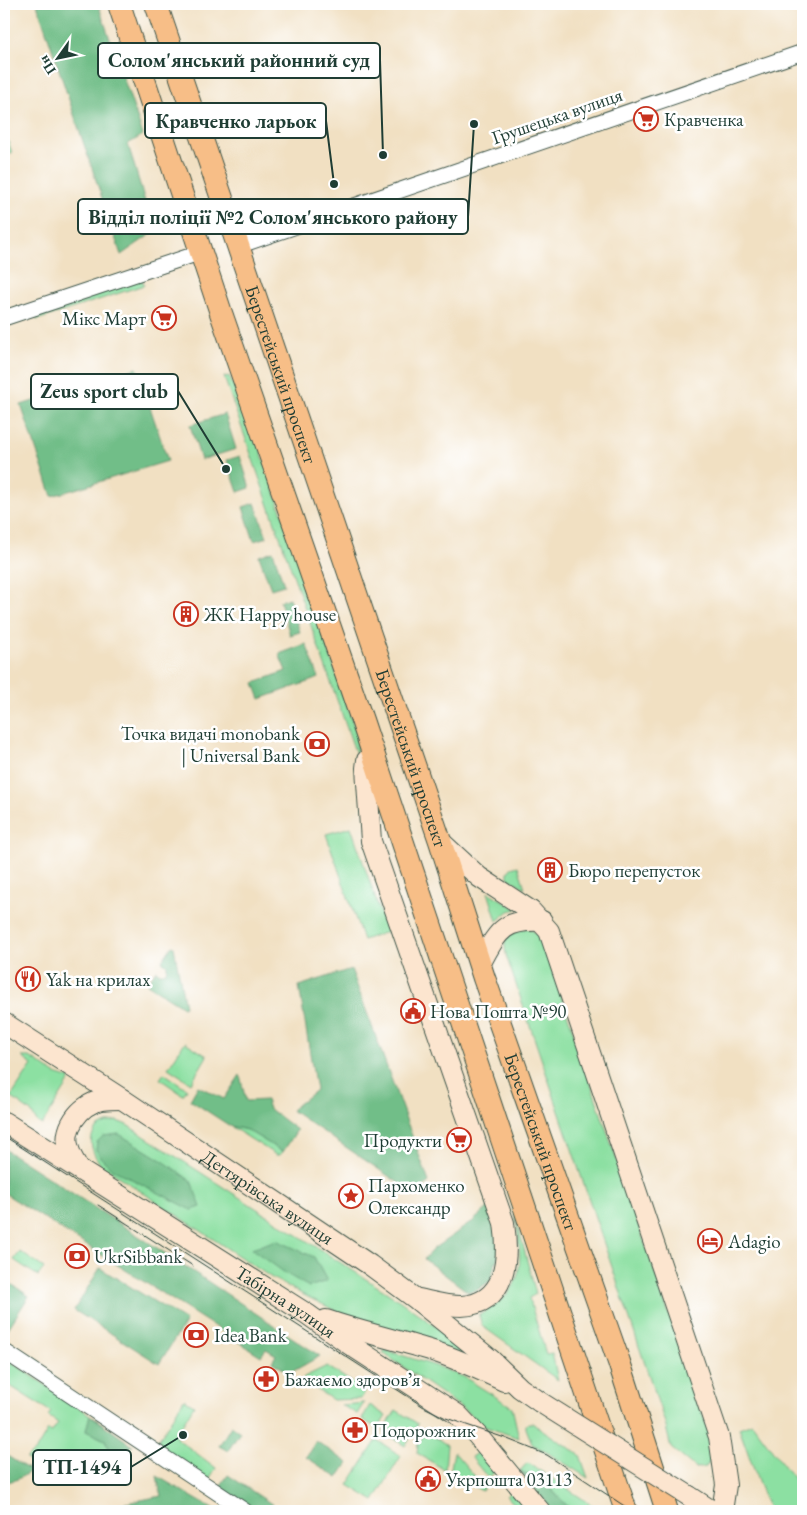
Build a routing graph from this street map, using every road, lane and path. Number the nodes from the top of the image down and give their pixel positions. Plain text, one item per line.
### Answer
1 (118, 4) edge
2 (156, 4) edge
3 (803, 52) edge
4 (238, 246) junction
5 (202, 252) junction
6 (4, 318) edge
7 (373, 755) junction
8 (440, 841) junction
9 (542, 922) junction
10 (480, 964) junction
11 (4, 1023) edge
12 (122, 1099) junction
13 (9, 1127) edge
14 (79, 1169) junction
15 (416, 1299) junction
16 (307, 1314) junction
17 (4, 1351) edge
18 (520, 1388) junction
19 (245, 1511) edge
20 (540, 1511) edge
21 (626, 1511) edge
22 (667, 1511) edge
23 (712, 1511) edge
24 (722, 1511) edge

1 - 5 main road, Берестейський проспект
2 - 4 main road, Берестейський проспект
3 - 4 street, Грушецька вулиця
4 - 8 main road, Берестейський проспект
5 - 6 street
5 - 7 main road, Берестейський проспект
7 - 15 main road
7 - 21 main road, Берестейський проспект
8 - 9 main road
8 - 10 main road, Берестейський проспект
9 - 10 main road
9 - 24 main road
10 - 22 main road, Берестейський проспект
11 - 12 main road, Дегтярівська вулиця
12 - 14 main road
12 - 15 main road, Дегтярівська вулиця
13 - 14 main road, Табірна вулиця
14 - 16 main road, Табірна вулиця
15 - 18 main road, Дегтярівська вулиця
16 - 18 main road, Дегтярівська вулиця
16 - 20 main road, Табірна вулиця
17 - 19 street
18 - 23 main road, Дегтярівська вулиця, bridge

